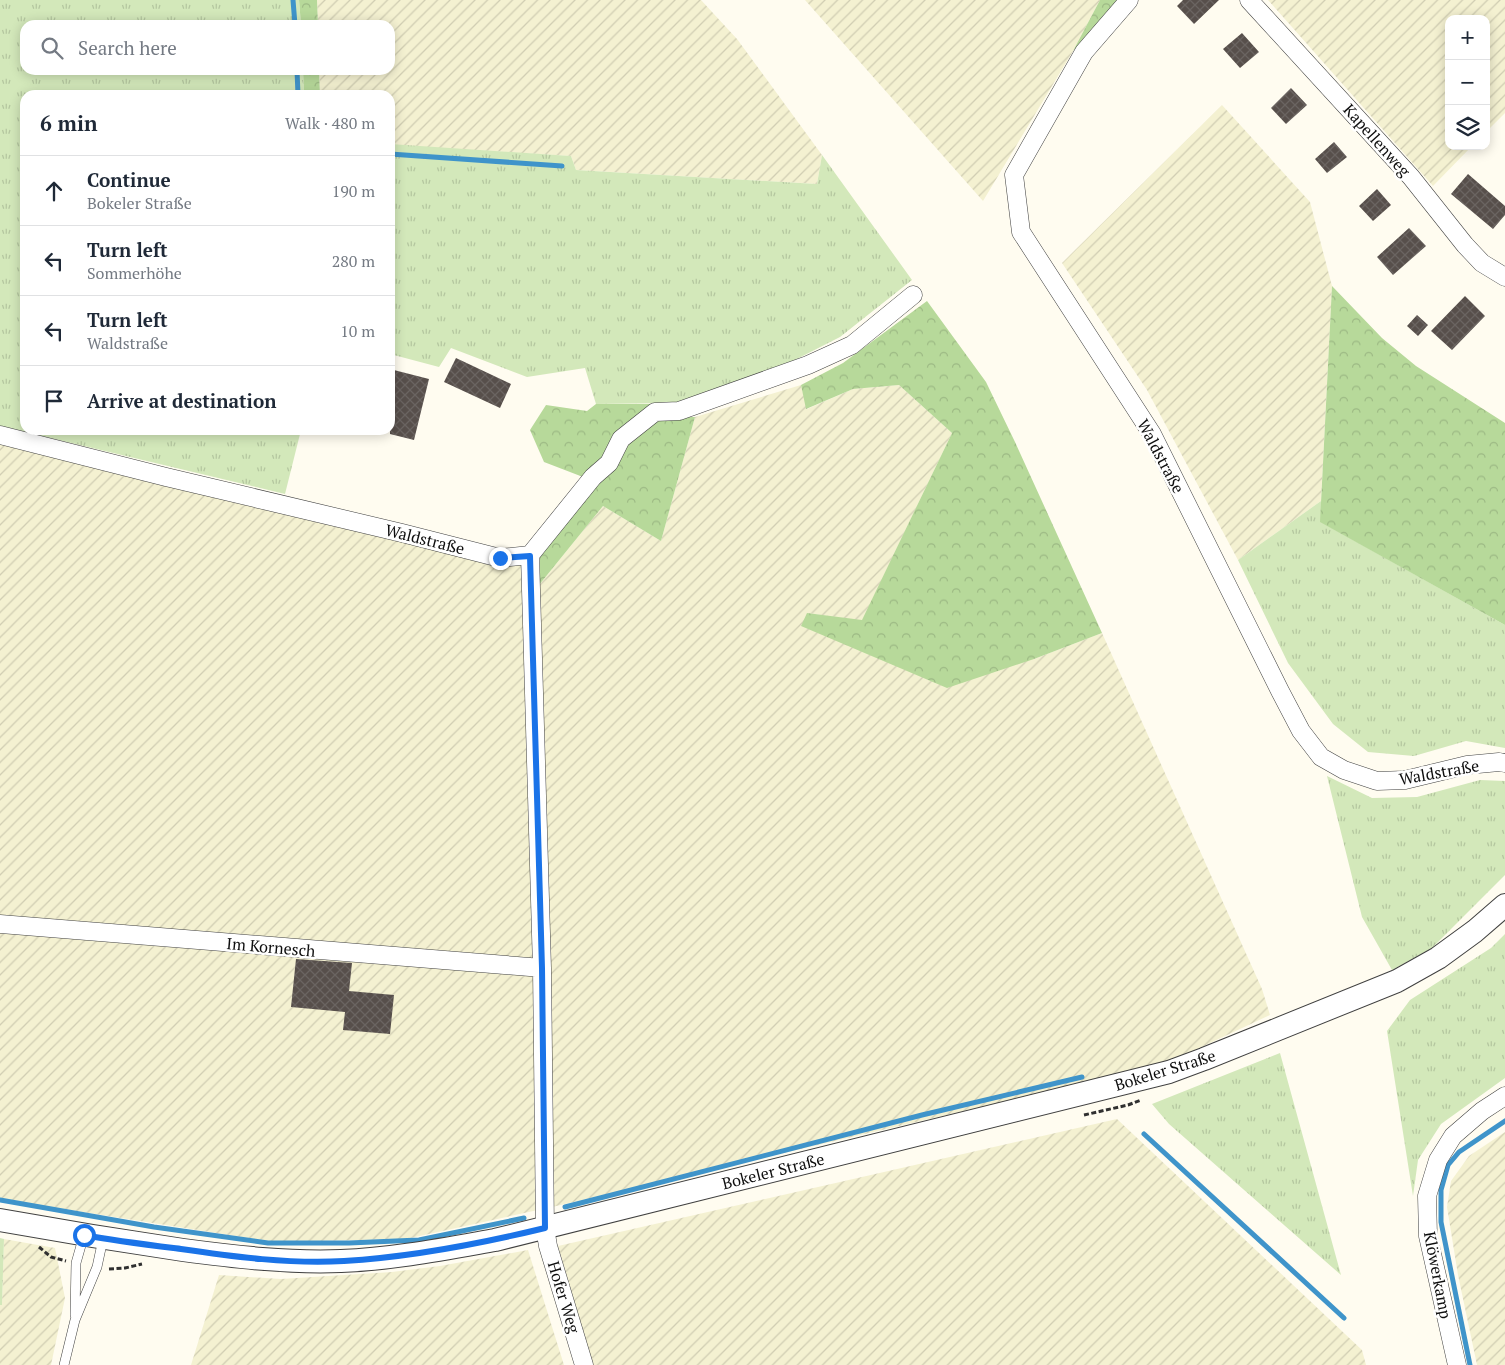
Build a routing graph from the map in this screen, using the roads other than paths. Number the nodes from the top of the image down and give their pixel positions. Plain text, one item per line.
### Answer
1 (1129, 0) edge
2 (1249, 0) edge
3 (1505, 277) edge
4 (913, 295) dead end
5 (0, 435) edge
6 (530, 556) junction
7 (1505, 763) edge
8 (1505, 905) edge
9 (0, 924) edge
10 (542, 968) junction
11 (1505, 1096) edge
12 (0, 1220) edge
13 (545, 1228) junction
14 (94, 1237) junction
15 (74, 1320) junction
16 (64, 1365) edge
17 (584, 1365) edge
18 (1457, 1365) edge

1 - 7 street, Waldstraße
2 - 3 street, Kapellenweg
4 - 6 street
5 - 6 street, Waldstraße
6 - 10 street, Hofer Weg
8 - 13 street, Bokeler Straße
9 - 10 street, Im Kornesch
10 - 13 street, Hofer Weg
11 - 18 street, Klöwerkamp
12 - 14 street, Bokeler Straße
13 - 14 street, Bokeler Straße
13 - 17 street, Hofer Weg
14 - 15 lane
14 - 15 lane
15 - 16 lane

